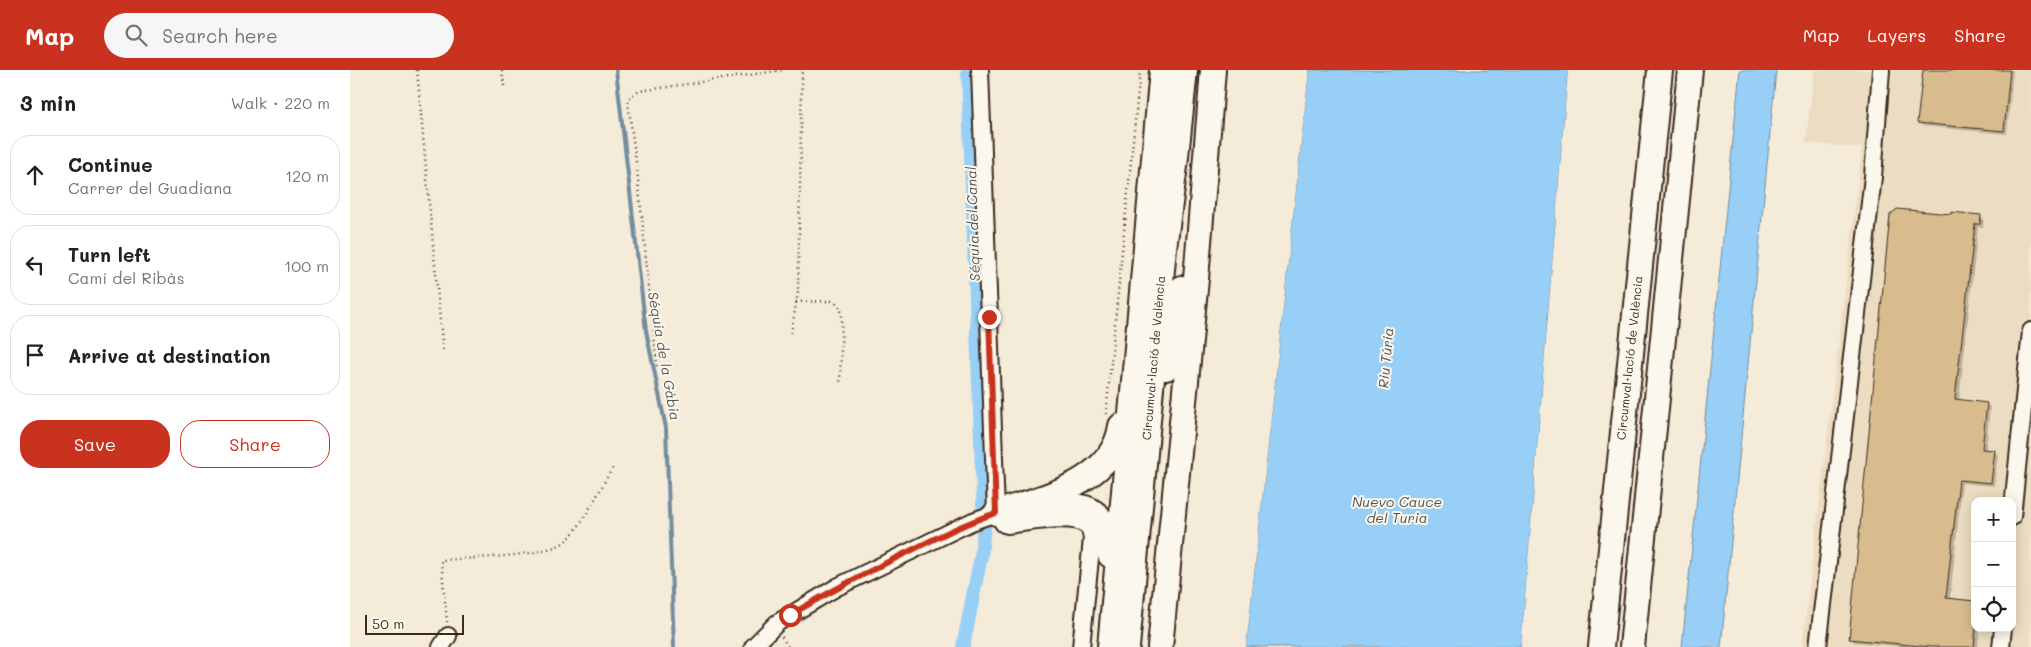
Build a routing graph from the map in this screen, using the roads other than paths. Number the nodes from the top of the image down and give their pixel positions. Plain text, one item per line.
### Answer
1 (980, 70) edge
2 (1162, 70) edge
3 (1185, 70) edge
4 (1213, 70) edge
5 (1660, 70) edge
6 (1690, 70) edge
7 (1881, 70) edge
8 (1205, 158) junction
9 (1142, 288) junction
10 (2031, 331) edge
11 (2014, 497) edge
12 (996, 513) junction
13 (1132, 594) junction
14 (2003, 632) edge
15 (753, 647) edge
16 (1081, 647) edge
17 (1104, 647) edge
18 (1110, 647) edge
19 (1127, 647) edge
20 (1160, 647) edge
21 (1602, 647) edge
22 (1632, 647) edge
23 (1818, 647) edge
24 (2001, 647) edge

1 - 12 street
2 - 9 highway
3 - 13 highway, Circumval·lació de València
4 - 8 highway
5 - 21 highway, Circumval·lació de València
6 - 22 highway
7 - 23 street
8 - 13 highway
8 - 20 highway
9 - 12 highway
9 - 18 highway
10 - 11 street
12 - 15 street
12 - 16 street
12 - 17 highway
13 - 19 highway, Circumval·lació de València
14 - 24 street

